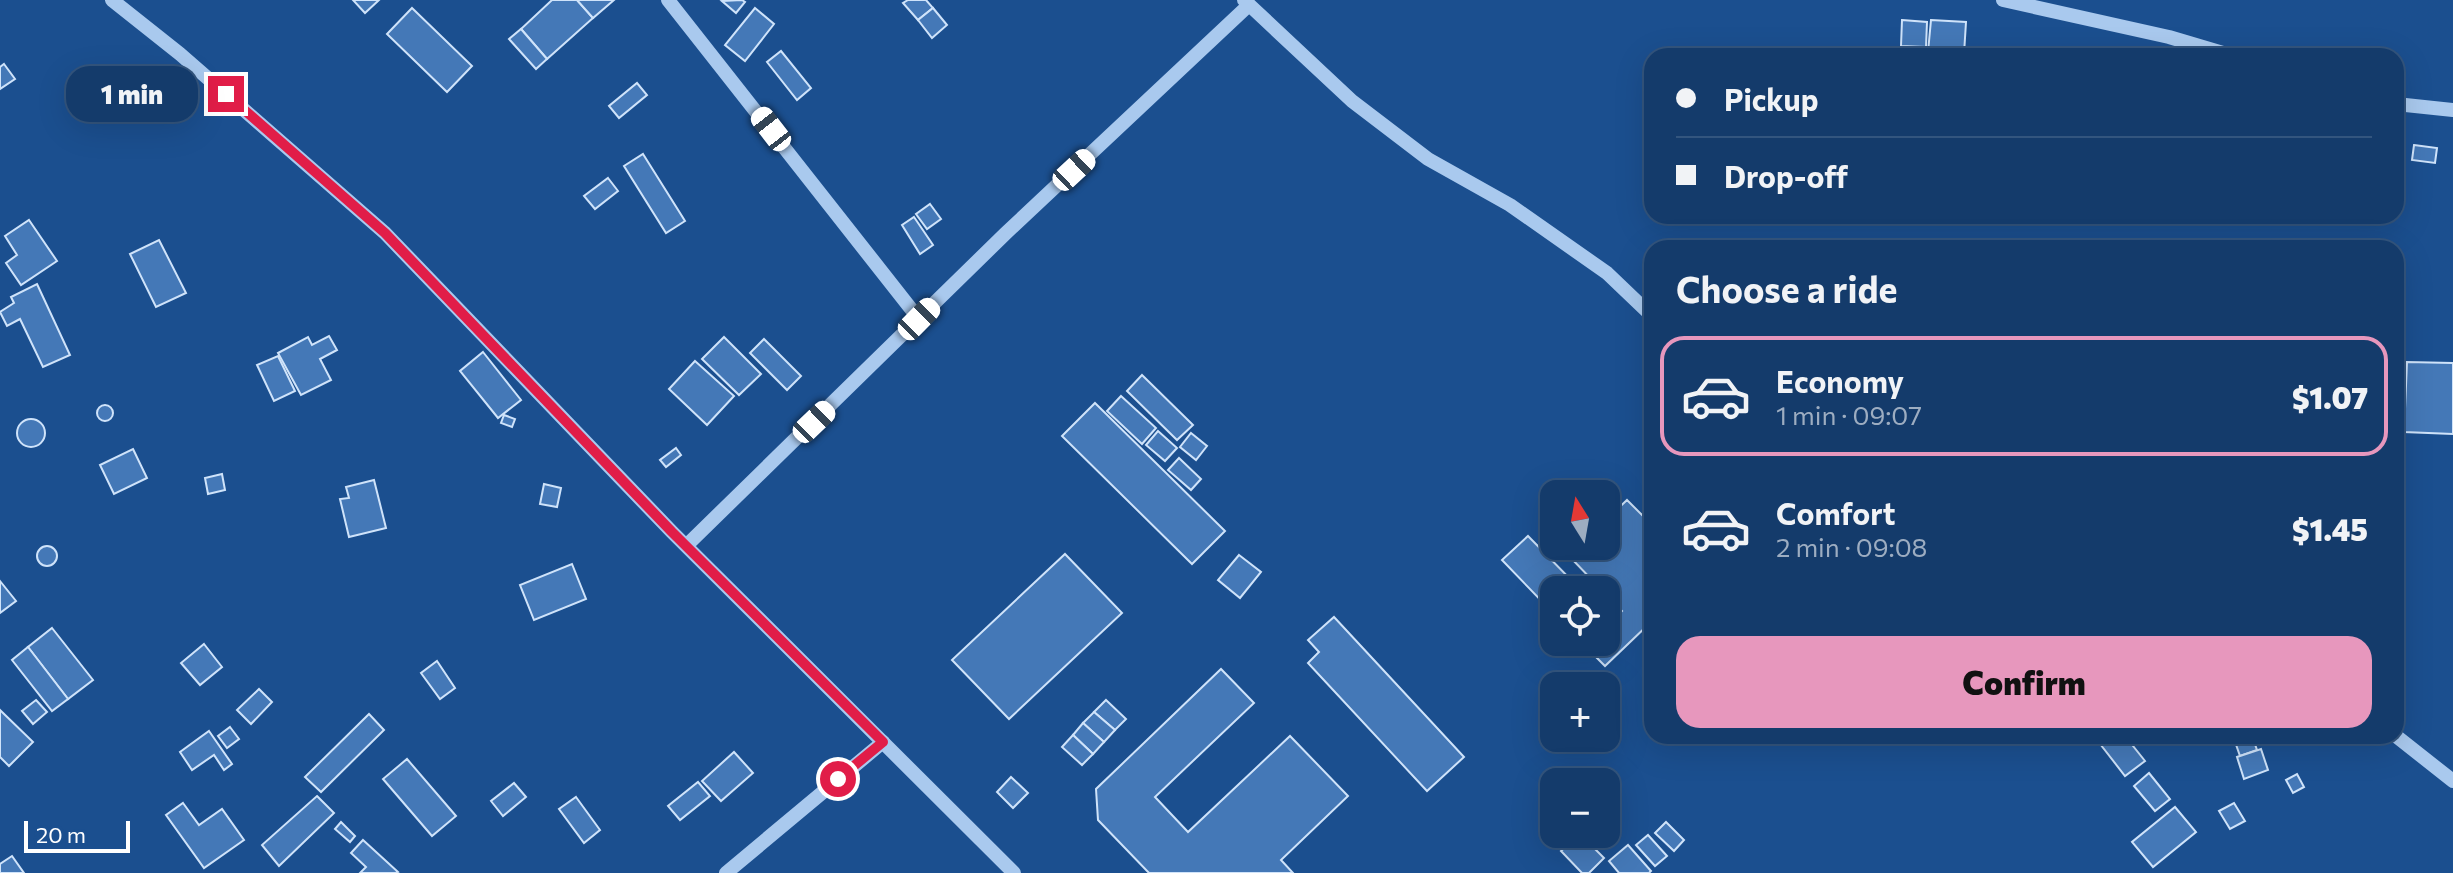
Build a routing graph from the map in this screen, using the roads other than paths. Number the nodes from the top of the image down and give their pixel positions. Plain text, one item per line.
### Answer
1 (112, 0) edge
2 (668, 0) edge
3 (2003, 0) edge
4 (1246, 2) edge
5 (2206, 48) edge
6 (2404, 105) edge
7 (2453, 110) edge
8 (1644, 308) edge
9 (919, 319) junction
10 (687, 545) junction
11 (883, 742) junction
12 (2404, 742) edge
13 (2453, 781) edge
14 (726, 873) edge
15 (1014, 873) edge

1 - 10 lane
2 - 9 lane
3 - 5 lane
4 - 8 lane
4 - 9 lane
6 - 7 lane
9 - 10 lane
10 - 11 lane
11 - 14 lane
11 - 15 lane
12 - 13 lane

